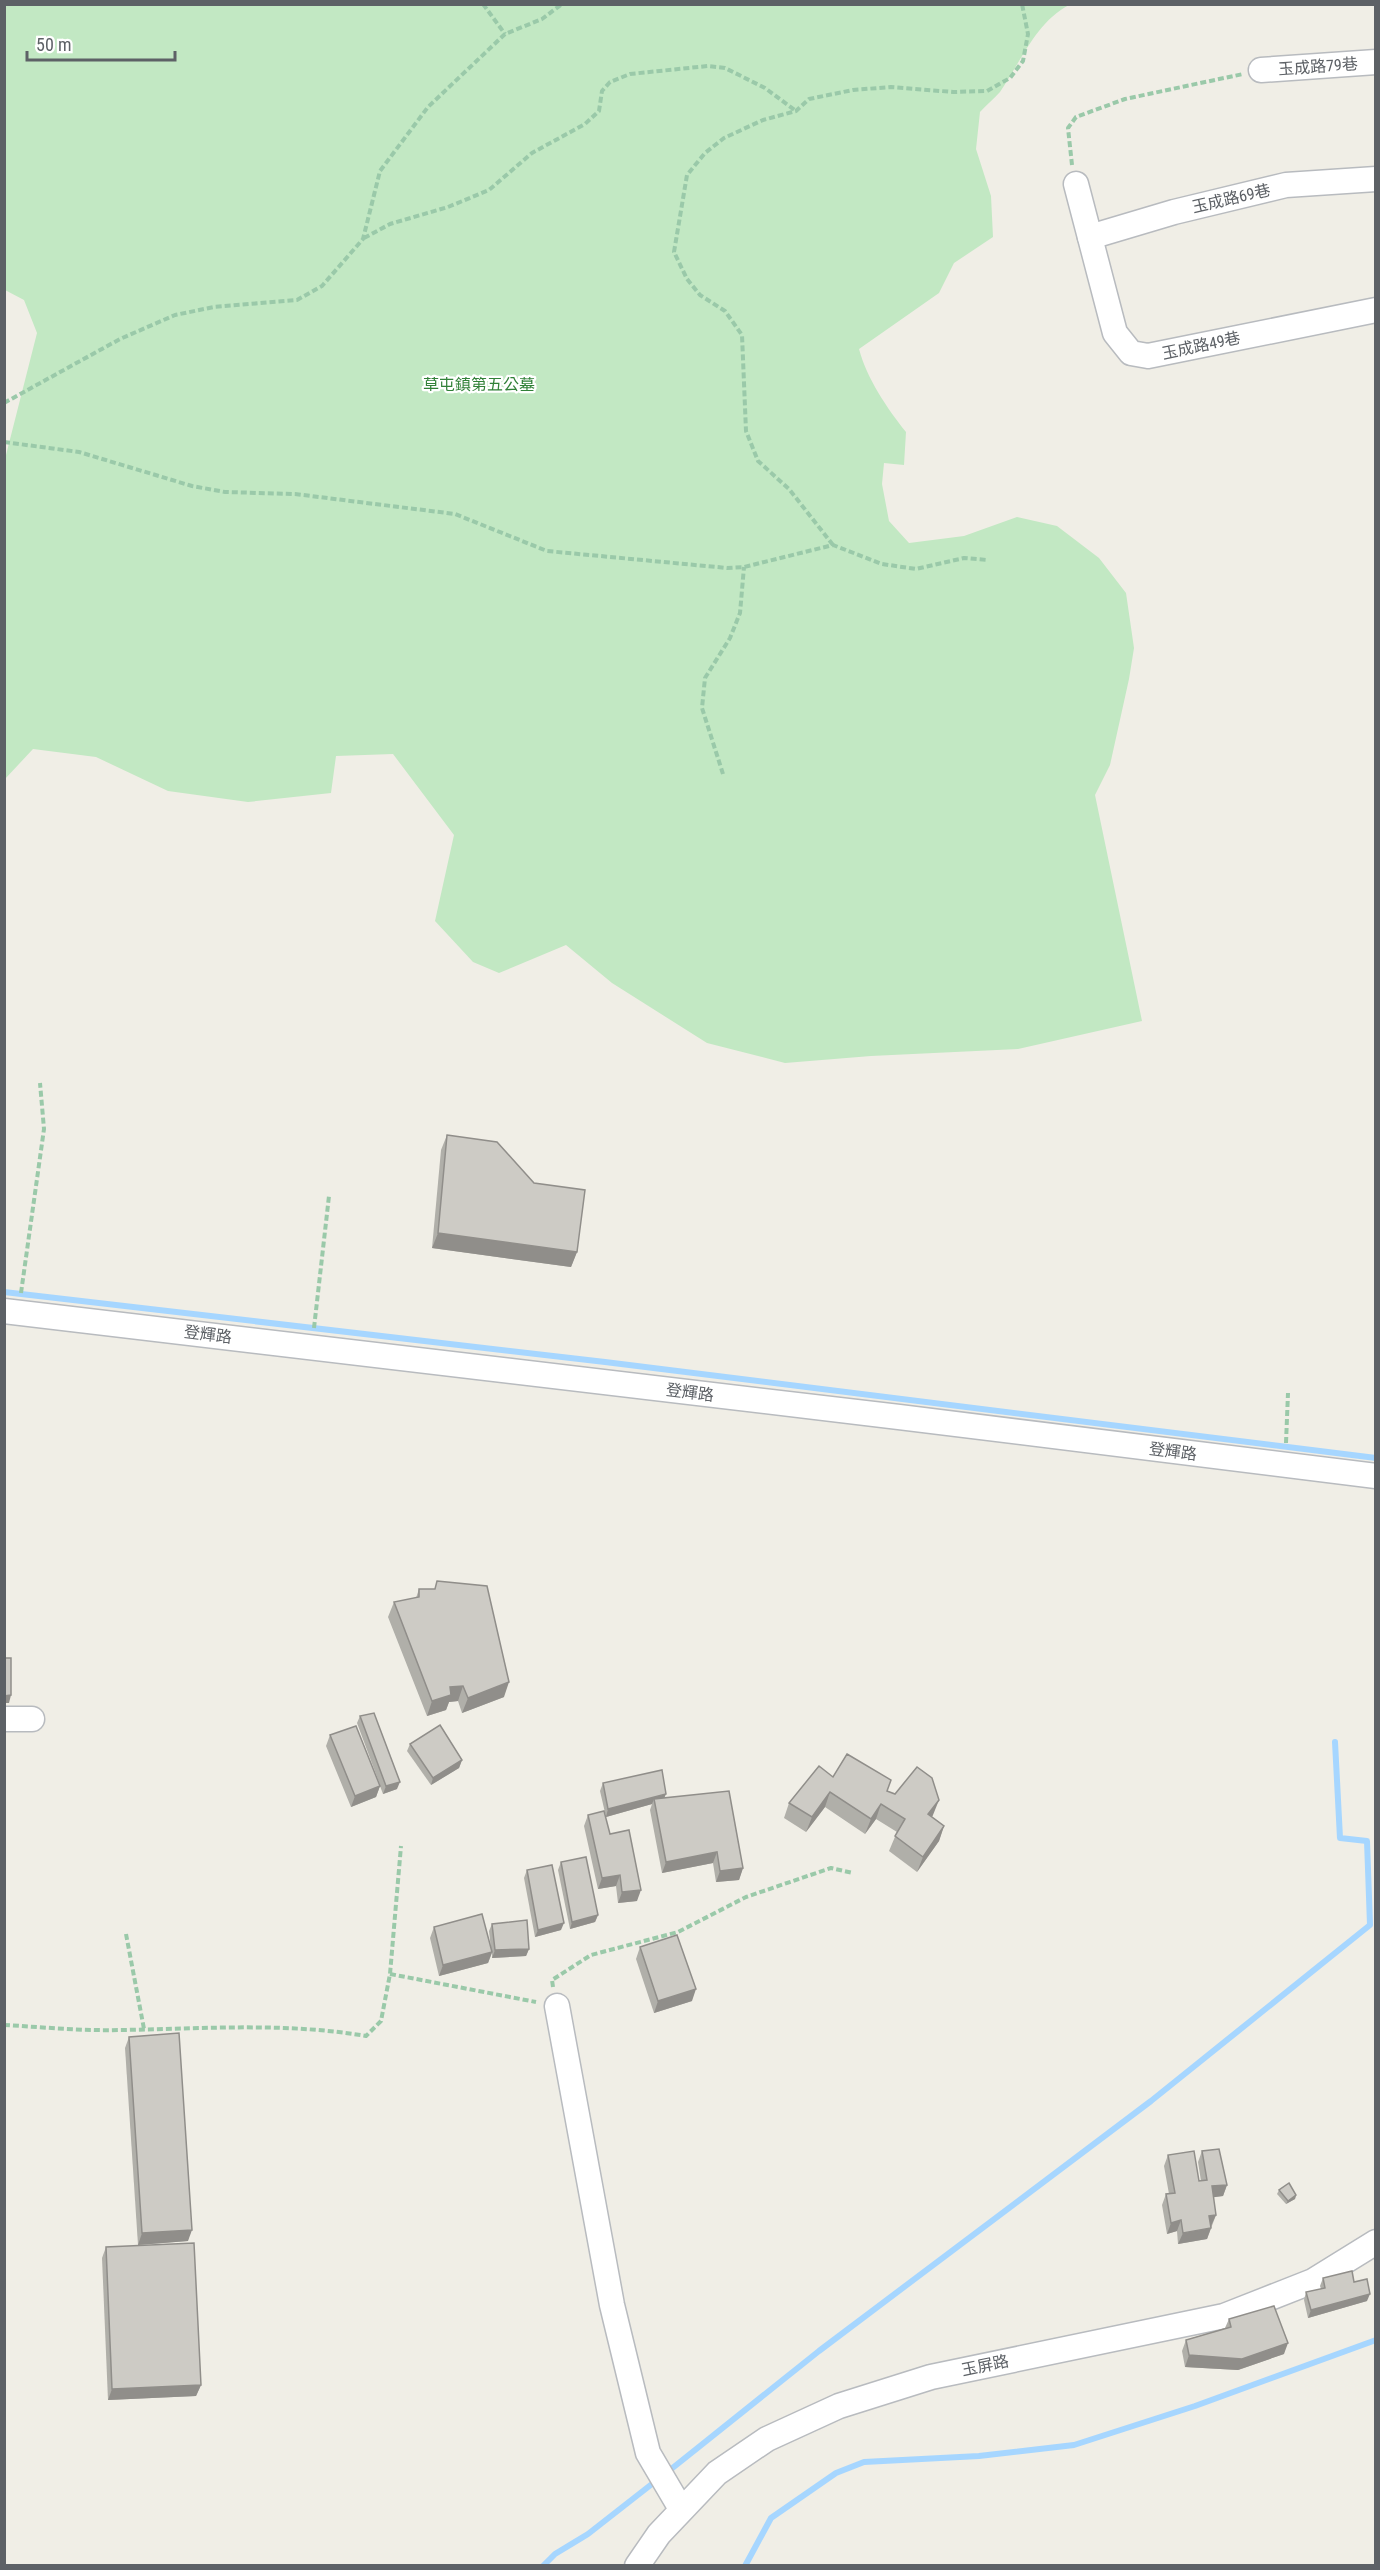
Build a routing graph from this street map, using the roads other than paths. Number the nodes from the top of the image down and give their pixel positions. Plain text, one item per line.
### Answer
1 (1376, 62) edge
2 (1261, 70) road end
3 (1376, 179) edge
4 (1076, 184) road end
5 (1090, 237) junction
6 (1376, 310) edge
7 (11, 1312) edge
8 (1376, 1476) edge
9 (4, 1719) edge
10 (32, 1719) dead end
11 (557, 2006) road end
12 (1376, 2242) edge
13 (681, 2509) junction
14 (638, 2565) edge

1 - 2 street, 玉成路79巷
3 - 5 street, 玉成路69巷
4 - 5 street, 玉成路49巷
5 - 6 street, 玉成路49巷
7 - 8 street, 登輝路
9 - 10 street
11 - 13 street
12 - 13 street, 玉屏路
13 - 14 street, 玉屏路

